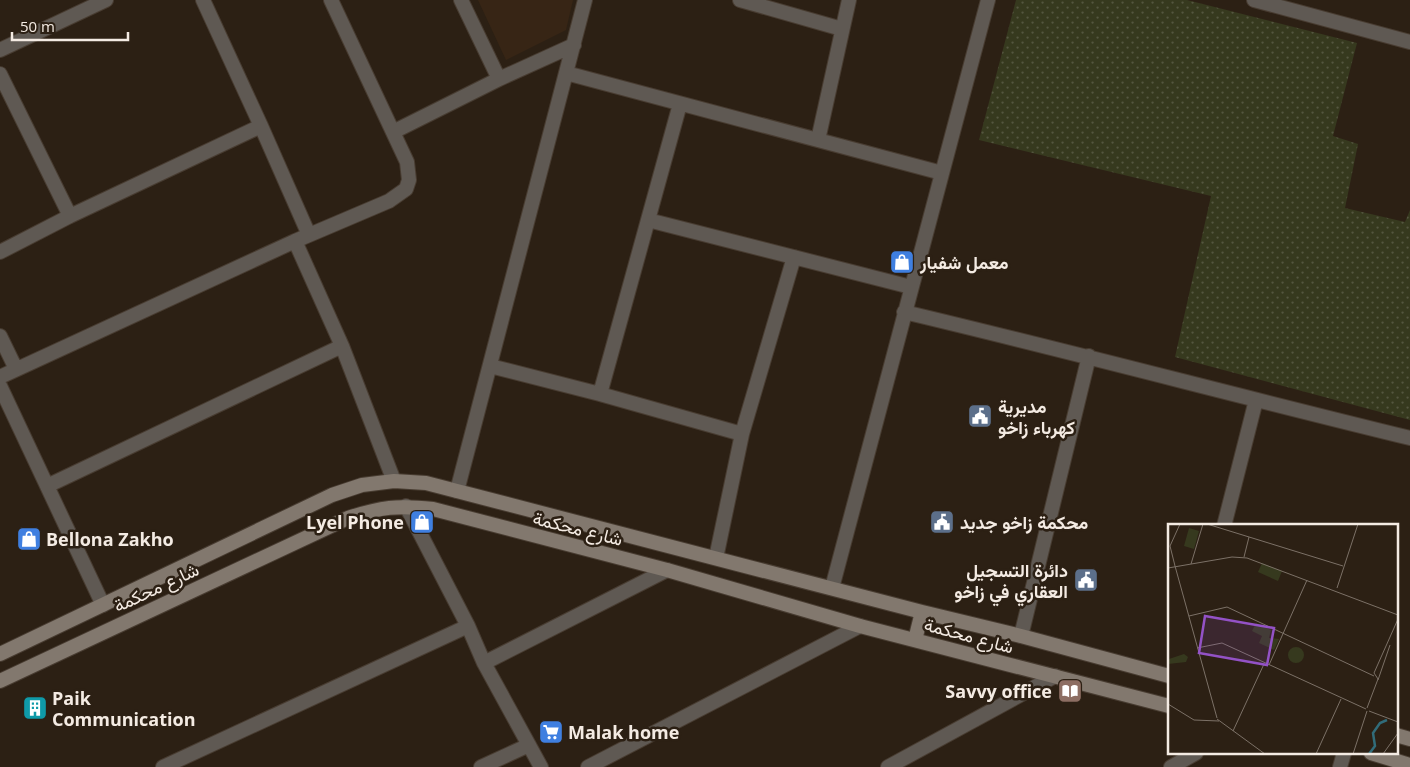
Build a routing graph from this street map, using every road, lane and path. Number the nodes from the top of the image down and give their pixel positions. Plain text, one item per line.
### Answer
1 (106, 0) edge
2 (203, 0) edge
3 (332, 0) edge
4 (460, 0) edge
5 (585, 0) edge
6 (740, 0) edge
7 (849, 0) edge
8 (988, 0) edge
9 (1254, 0) edge
10 (842, 29) junction
11 (1410, 42) edge
12 (574, 45) junction
13 (0, 50) edge
14 (566, 73) junction
15 (0, 74) edge
16 (499, 79) junction
17 (680, 104) junction
18 (262, 126) junction
19 (393, 132) junction
20 (818, 140) junction
21 (942, 173) junction
22 (70, 216) junction
23 (648, 220) junction
24 (309, 235) junction
25 (294, 241) junction
26 (0, 252) edge
27 (794, 257) junction
28 (911, 287) junction
29 (904, 312) junction
30 (0, 336) edge
31 (342, 346) junction
32 (1089, 356) junction
33 (490, 366) junction
34 (16, 369) junction
35 (0, 377) edge
36 (0, 386) edge
37 (600, 394) junction
38 (1256, 400) junction
39 (742, 434) junction
40 (1410, 438) edge
41 (394, 481) junction
42 (47, 486) junction
43 (457, 491) junction
44 (406, 506) junction
45 (1225, 524) edge
46 (716, 558) junction
47 (667, 570) junction
48 (832, 588) junction
49 (103, 604) junction
50 (922, 612) junction
51 (468, 626) junction
52 (860, 626) junction
53 (1021, 636) junction
54 (915, 640) junction
55 (0, 654) edge
56 (484, 663) junction
57 (1055, 676) junction
58 (1168, 676) edge
59 (0, 681) edge
60 (1168, 706) edge
61 (529, 745) junction
62 (1194, 754) edge
63 (1344, 754) edge
64 (1375, 754) edge
65 (1410, 765) edge
66 (164, 767) edge
67 (481, 767) edge
68 (541, 767) edge
69 (588, 767) edge
70 (888, 767) edge
71 (1171, 767) edge
72 (1340, 767) edge

1 - 13 street
2 - 18 street
3 - 19 street
4 - 16 street
5 - 12 street
6 - 10 street
7 - 10 street
8 - 21 street
9 - 11 street
10 - 20 street
12 - 14 street
12 - 16 street
14 - 17 street
14 - 33 street
15 - 22 street
16 - 19 street
17 - 20 street
17 - 23 street
18 - 22 street
18 - 24 street
19 - 24 street
20 - 21 street
21 - 28 street
22 - 26 street
23 - 27 street
23 - 37 street
24 - 25 street
25 - 31 street
25 - 34 street
27 - 28 street
27 - 39 street
28 - 29 street
29 - 32 street
29 - 48 street
30 - 34 street
31 - 41 street
31 - 42 street
32 - 38 street
32 - 53 street
33 - 37 street
33 - 43 street
34 - 35 street
36 - 42 street
37 - 39 street
38 - 40 street
38 - 45 street
39 - 46 street
41 - 43 main road, شارع محكمة
41 - 49 main road, شارع محكمة
42 - 49 street
43 - 46 main road, شارع محكمة
44 - 47 main road, شارع محكمة
44 - 51 street
44 - 59 main road, شارع محكمة
46 - 48 main road, شارع محكمة
47 - 52 main road, شارع محكمة
47 - 56 street
48 - 50 main road, شارع محكمة
49 - 55 main road, شارع محكمة
50 - 53 main road, شارع محكمة
50 - 54 main road
51 - 56 street
51 - 66 street
52 - 54 main road, شارع محكمة
52 - 69 street
53 - 58 main road, شارع محكمة
54 - 57 main road, شارع محكمة
56 - 61 street
57 - 60 main road, شارع محكمة
57 - 70 street
61 - 67 street
61 - 68 street
62 - 71 street
63 - 72 street
64 - 65 main road

